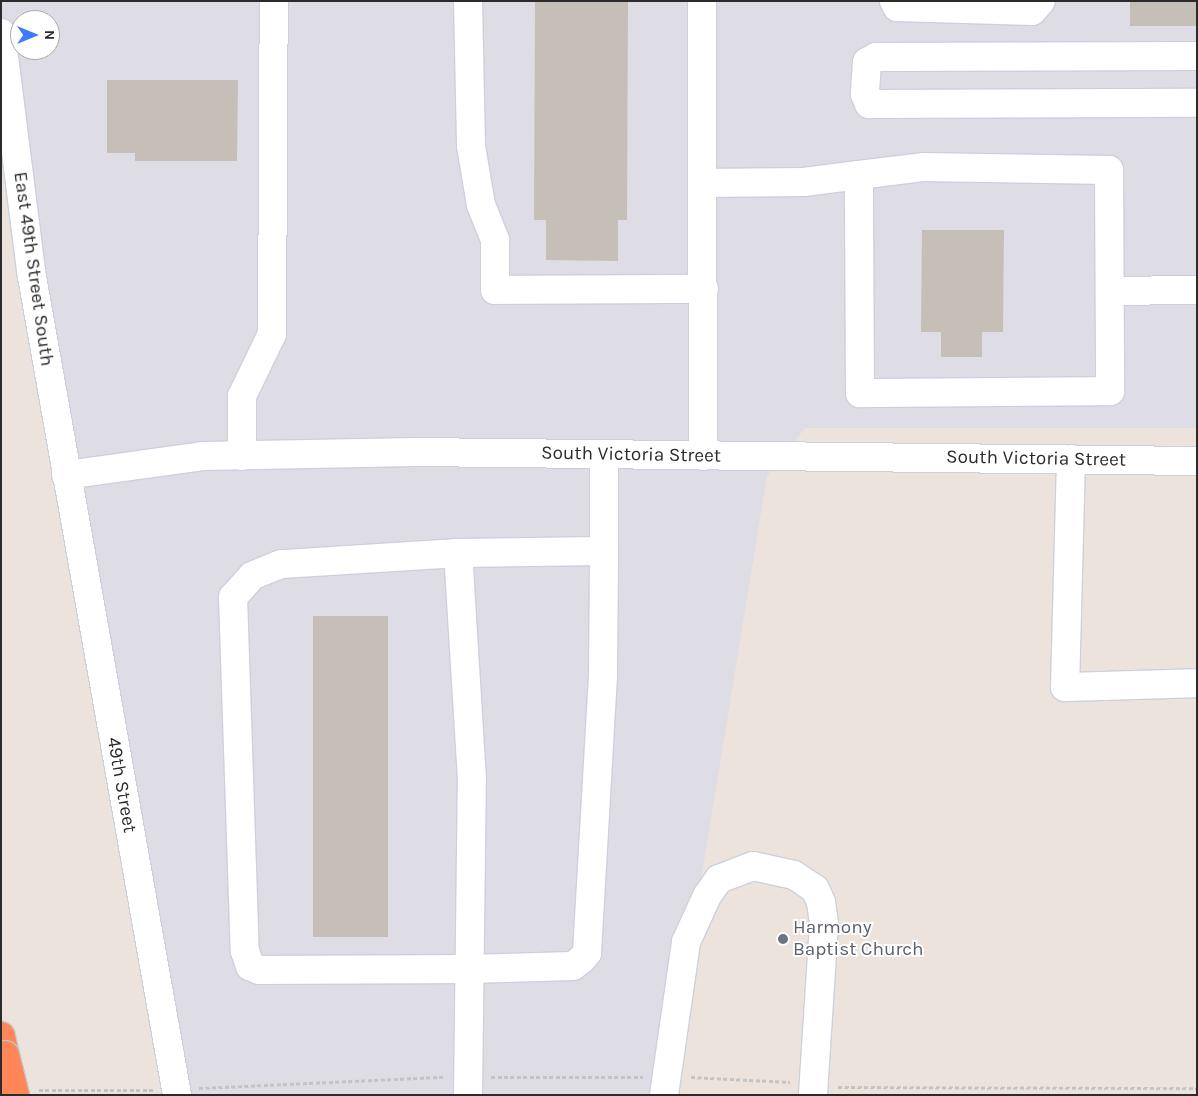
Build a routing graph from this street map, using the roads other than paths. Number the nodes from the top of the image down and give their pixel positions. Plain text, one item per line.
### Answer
1 (274, 1) edge
2 (468, 1) edge
3 (702, 1) edge
4 (894, 1) edge
5 (1041, 1) edge
6 (1, 33) edge
7 (1197, 56) edge
8 (1197, 103) edge
9 (859, 175) junction
10 (703, 183) junction
11 (704, 289) junction
12 (1197, 290) edge
13 (1110, 292) junction
14 (604, 454) junction
15 (242, 456) junction
16 (703, 456) junction
17 (1071, 459) junction
18 (1197, 461) edge
19 (66, 475) junction
20 (604, 551) junction
21 (458, 553) junction
22 (1197, 683) edge
23 (470, 969) junction
24 (3, 1045) edge
25 (468, 1086) edge
26 (665, 1086) edge
27 (814, 1090) edge
28 (22, 1092) edge
29 (176, 1092) edge

1 - 15 street
2 - 11 street
3 - 10 street
4 - 5 street
6 - 19 street, East 49th Street South
7 - 8 street
9 - 10 street
9 - 13 street
9 - 13 street
10 - 11 street
11 - 16 street
12 - 13 street
14 - 15 street, South Victoria Street
14 - 16 street, South Victoria Street
14 - 20 street
15 - 19 street, South Victoria Street
16 - 17 street, South Victoria Street
17 - 18 street, South Victoria Street
17 - 22 street
19 - 29 street, 49th Street
20 - 21 street
20 - 23 street
21 - 23 street
21 - 23 street
23 - 25 street
24 - 28 highway, bridge
26 - 27 street

